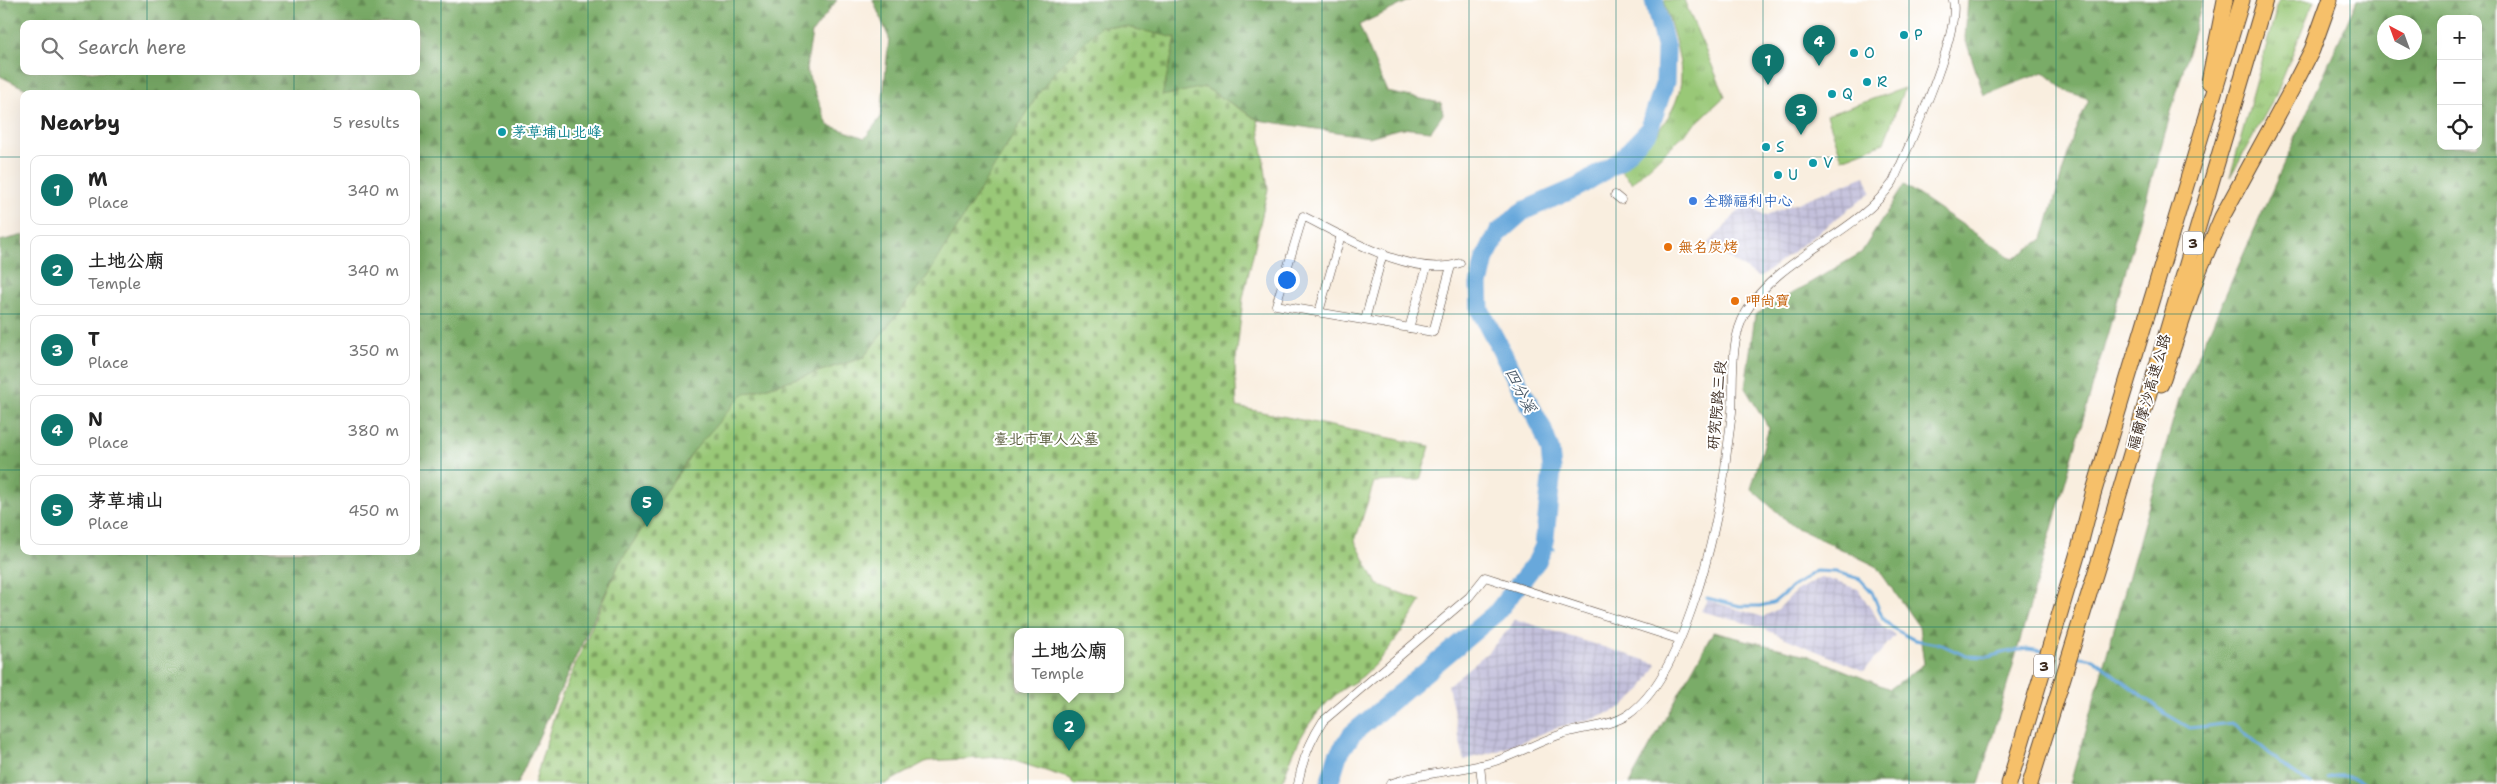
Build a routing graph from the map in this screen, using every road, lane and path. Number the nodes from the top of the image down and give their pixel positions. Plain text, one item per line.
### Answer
1 (1953, 0) edge
2 (2225, 0) edge
3 (2242, 0) edge
4 (2265, 0) edge
5 (2330, 0) edge
6 (2193, 168) junction
7 (1341, 235) junction
8 (1383, 253) junction
9 (1460, 263) dead end
10 (1452, 266) junction
11 (1428, 267) junction
12 (1318, 312) junction
13 (1365, 320) junction
14 (1409, 328) junction
15 (2122, 485) junction
16 (1678, 639) junction
17 (1480, 765) junction
18 (1298, 784) edge
19 (1390, 784) edge
20 (1482, 784) edge
21 (2009, 784) edge
22 (2030, 784) edge

1 - 16 street, 研究院路三段
2 - 6 highway
3 - 6 highway, 福爾摩沙高速公路 / 3
4 - 15 highway, 福爾摩沙高速公路 / 3
5 - 15 highway
6 - 21 highway, 福爾摩沙高速公路 / 3
7 - 8 street
7 - 12 street
7 - 12 street
8 - 11 street
8 - 13 street
9 - 10 street
10 - 11 street
10 - 14 street
11 - 14 street
12 - 13 street
13 - 14 street
15 - 22 highway, 福爾摩沙高速公路 / 3
16 - 17 street, 研究院路三段
16 - 18 street
17 - 19 street, 研究院路三段
17 - 20 street

